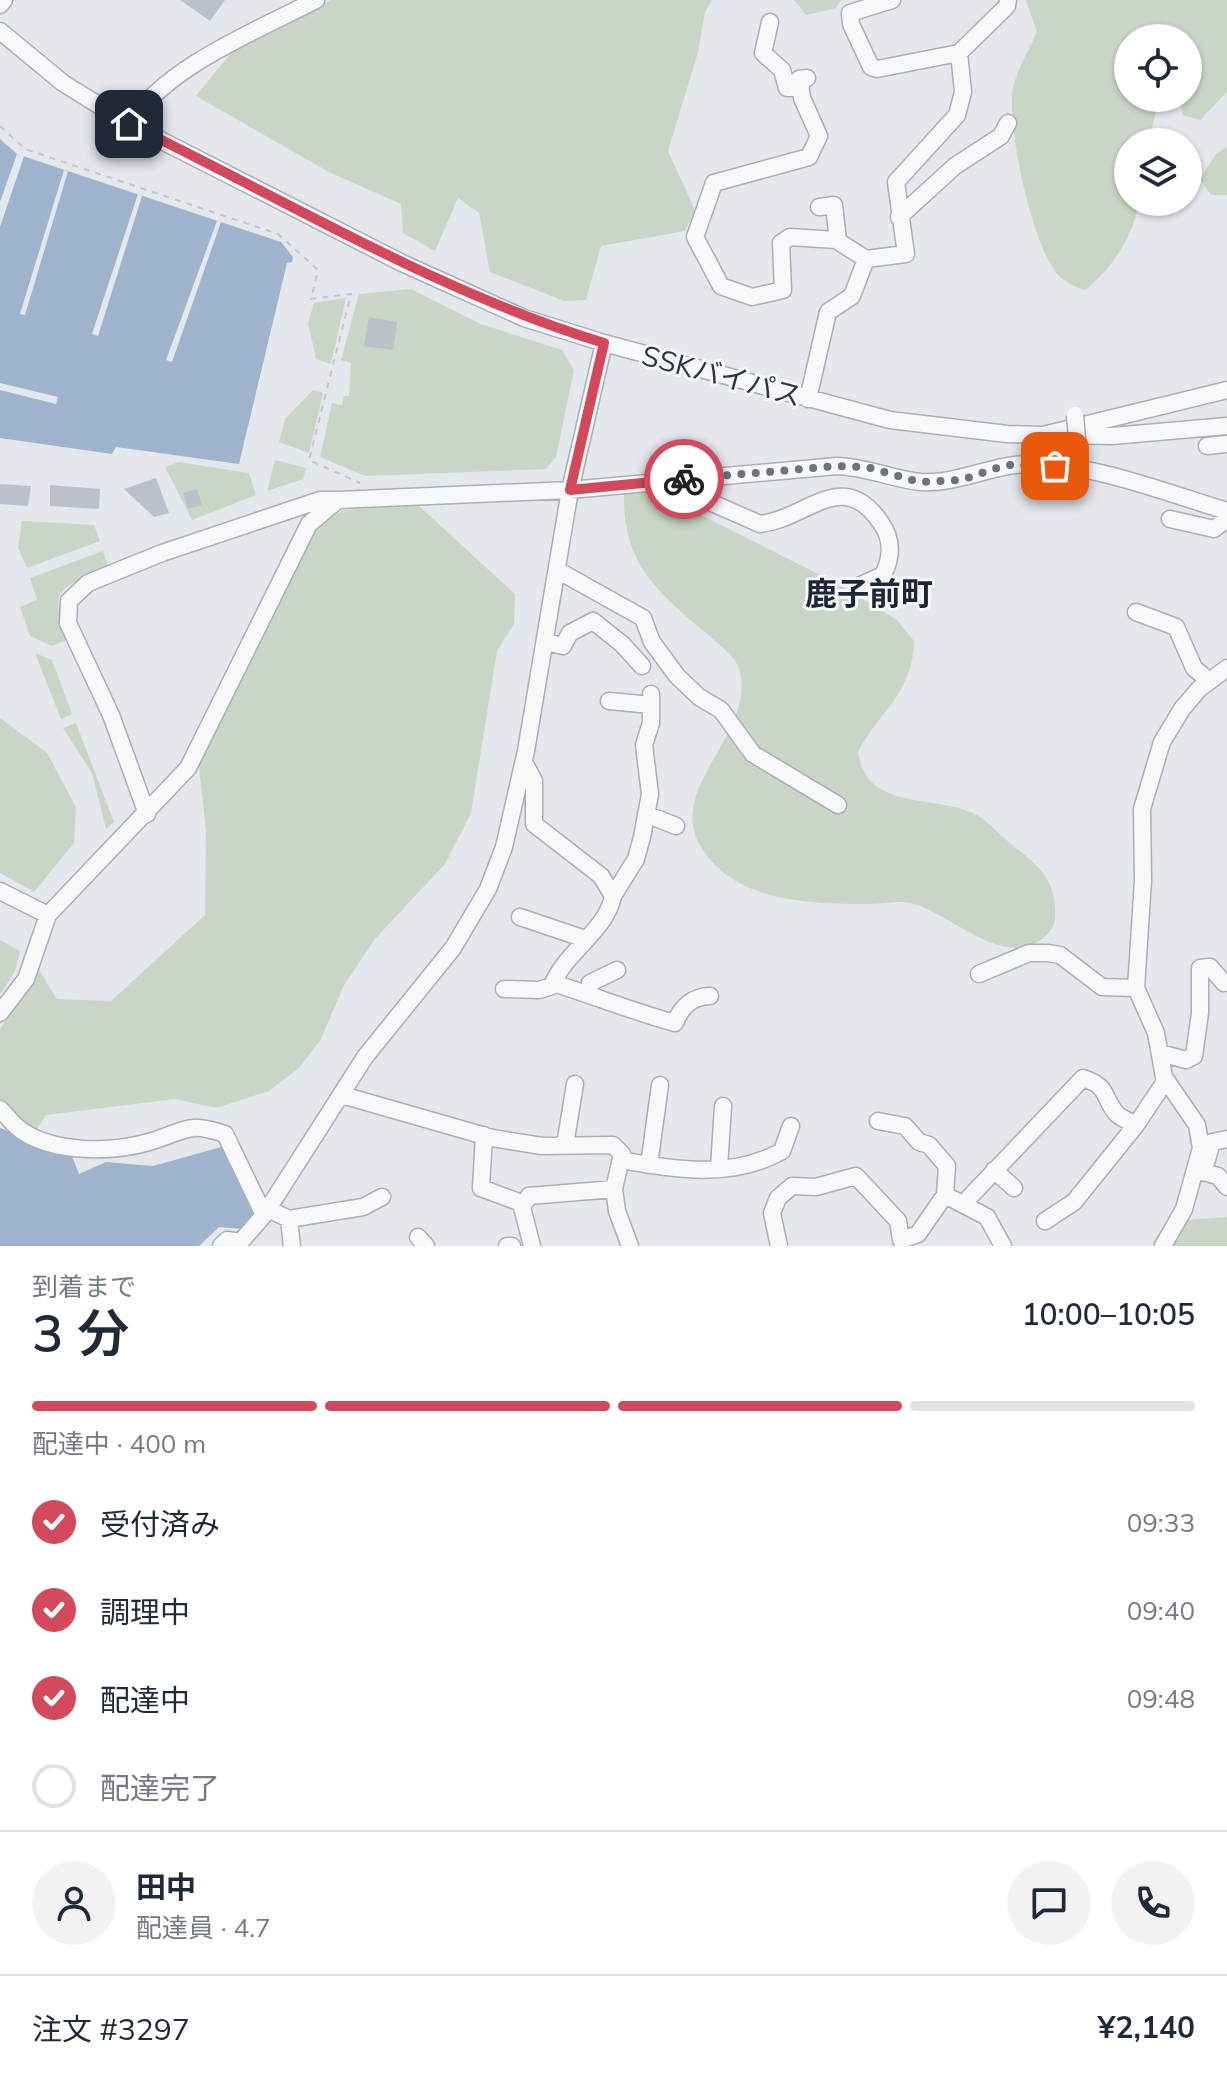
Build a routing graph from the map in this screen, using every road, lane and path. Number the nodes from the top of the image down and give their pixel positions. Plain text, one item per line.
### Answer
1 (4, 0) edge
2 (316, 0) edge
3 (892, 0) edge
4 (1008, 0) edge
5 (0, 5) edge
6 (770, 22) dead end
7 (0, 31) edge
8 (959, 53) junction
9 (1008, 123) dead end
10 (129, 124) junction
11 (0, 126) edge
12 (819, 207) dead end
13 (899, 217) junction
14 (838, 241) junction
15 (866, 259) junction
16 (604, 343) junction
17 (1227, 390) edge
18 (808, 399) junction
19 (1075, 415) dead end
20 (1227, 426) edge
21 (1043, 435) junction
22 (1227, 444) edge
23 (1207, 446) dead end
24 (1078, 466) junction
25 (689, 478) junction
26 (360, 483) dead end
27 (570, 490) junction
28 (338, 500) junction
29 (1227, 511) edge
30 (277, 516) junction
31 (1170, 519) dead end
32 (1227, 519) edge
33 (309, 524) junction
34 (557, 570) junction
35 (859, 586) dead end
36 (1136, 612) dead end
37 (546, 642) junction
38 (642, 666) dead end
39 (1227, 668) edge
40 (1209, 681) junction
41 (609, 701) dead end
42 (524, 762) junction
43 (838, 805) dead end
44 (147, 814) junction
45 (646, 814) junction
46 (676, 826) dead end
47 (0, 891) edge
48 (613, 896) junction
49 (48, 915) junction
50 (520, 917) dead end
51 (585, 939) junction
52 (617, 970) dead end
53 (979, 974) dead end
54 (555, 978) junction
55 (1224, 983) dead end
56 (1136, 988) junction
57 (504, 989) dead end
58 (710, 996) dead end
59 (0, 1013) edge
60 (1160, 1053) junction
61 (1166, 1080) junction
62 (575, 1084) dead end
63 (660, 1085) dead end
64 (342, 1095) junction
65 (723, 1106) dead end
66 (0, 1109) edge
67 (878, 1121) dead end
68 (1136, 1125) junction
69 (791, 1126) dead end
70 (484, 1135) junction
71 (1227, 1139) edge
72 (565, 1145) junction
73 (621, 1160) junction
74 (649, 1165) junction
75 (719, 1168) junction
76 (994, 1170) junction
77 (1200, 1171) junction
78 (1227, 1187) edge
79 (1014, 1188) dead end
80 (614, 1189) junction
81 (945, 1195) junction
82 (524, 1204) junction
83 (963, 1204) junction
84 (377, 1205) dead end
85 (266, 1212) junction
86 (289, 1219) junction
87 (1045, 1221) dead end
88 (912, 1240) edge
89 (239, 1244) edge
90 (221, 1246) edge
91 (292, 1246) edge
92 (532, 1246) edge
93 (630, 1246) edge
94 (779, 1246) edge
95 (1003, 1246) edge
96 (1163, 1246) edge

1 - 5 street
2 - 10 street
3 - 8 street
4 - 8 street
6 - 14 street
7 - 10 street, SSKバイパス
8 - 13 street
9 - 13 street
10 - 16 street, SSKバイパス
11 - 26 path
12 - 14 street
13 - 15 street
14 - 15 street
15 - 18 street
16 - 18 street, SSKバイパス
16 - 27 street
17 - 21 street, SSKバイパス
18 - 21 street, SSKバイパス
19 - 24 street, bridge
20 - 21 street
22 - 23 street
24 - 25 street
24 - 29 street
25 - 27 street
25 - 35 street
27 - 28 street
27 - 34 street
28 - 30 street
28 - 33 street
30 - 33 street
30 - 44 street
31 - 32 street
33 - 44 street
34 - 37 street
34 - 43 street
36 - 40 street
37 - 38 street
37 - 42 street
39 - 40 street
40 - 56 street
41 - 45 street
42 - 48 street
42 - 64 street
44 - 49 street
45 - 46 street
45 - 48 street
47 - 49 street
48 - 51 street
49 - 59 street
50 - 51 street
51 - 54 street
52 - 54 street
53 - 56 street
54 - 57 street
54 - 58 street
55 - 60 street
56 - 60 street
60 - 61 street
61 - 68 street
61 - 77 street
62 - 72 street
63 - 74 street
64 - 70 street
64 - 85 street
65 - 75 street
66 - 85 street
67 - 81 street
68 - 76 street
68 - 87 street
69 - 75 street
70 - 72 street
70 - 82 street
71 - 77 street
72 - 73 street
73 - 74 street
73 - 80 street
74 - 75 street
76 - 79 street
76 - 83 street
77 - 78 street
77 - 96 street
80 - 82 street
80 - 93 street
81 - 83 street
81 - 88 street
82 - 92 street
83 - 95 street
84 - 86 street
85 - 86 street
85 - 89 street
86 - 91 street
88 - 94 street
89 - 90 street

